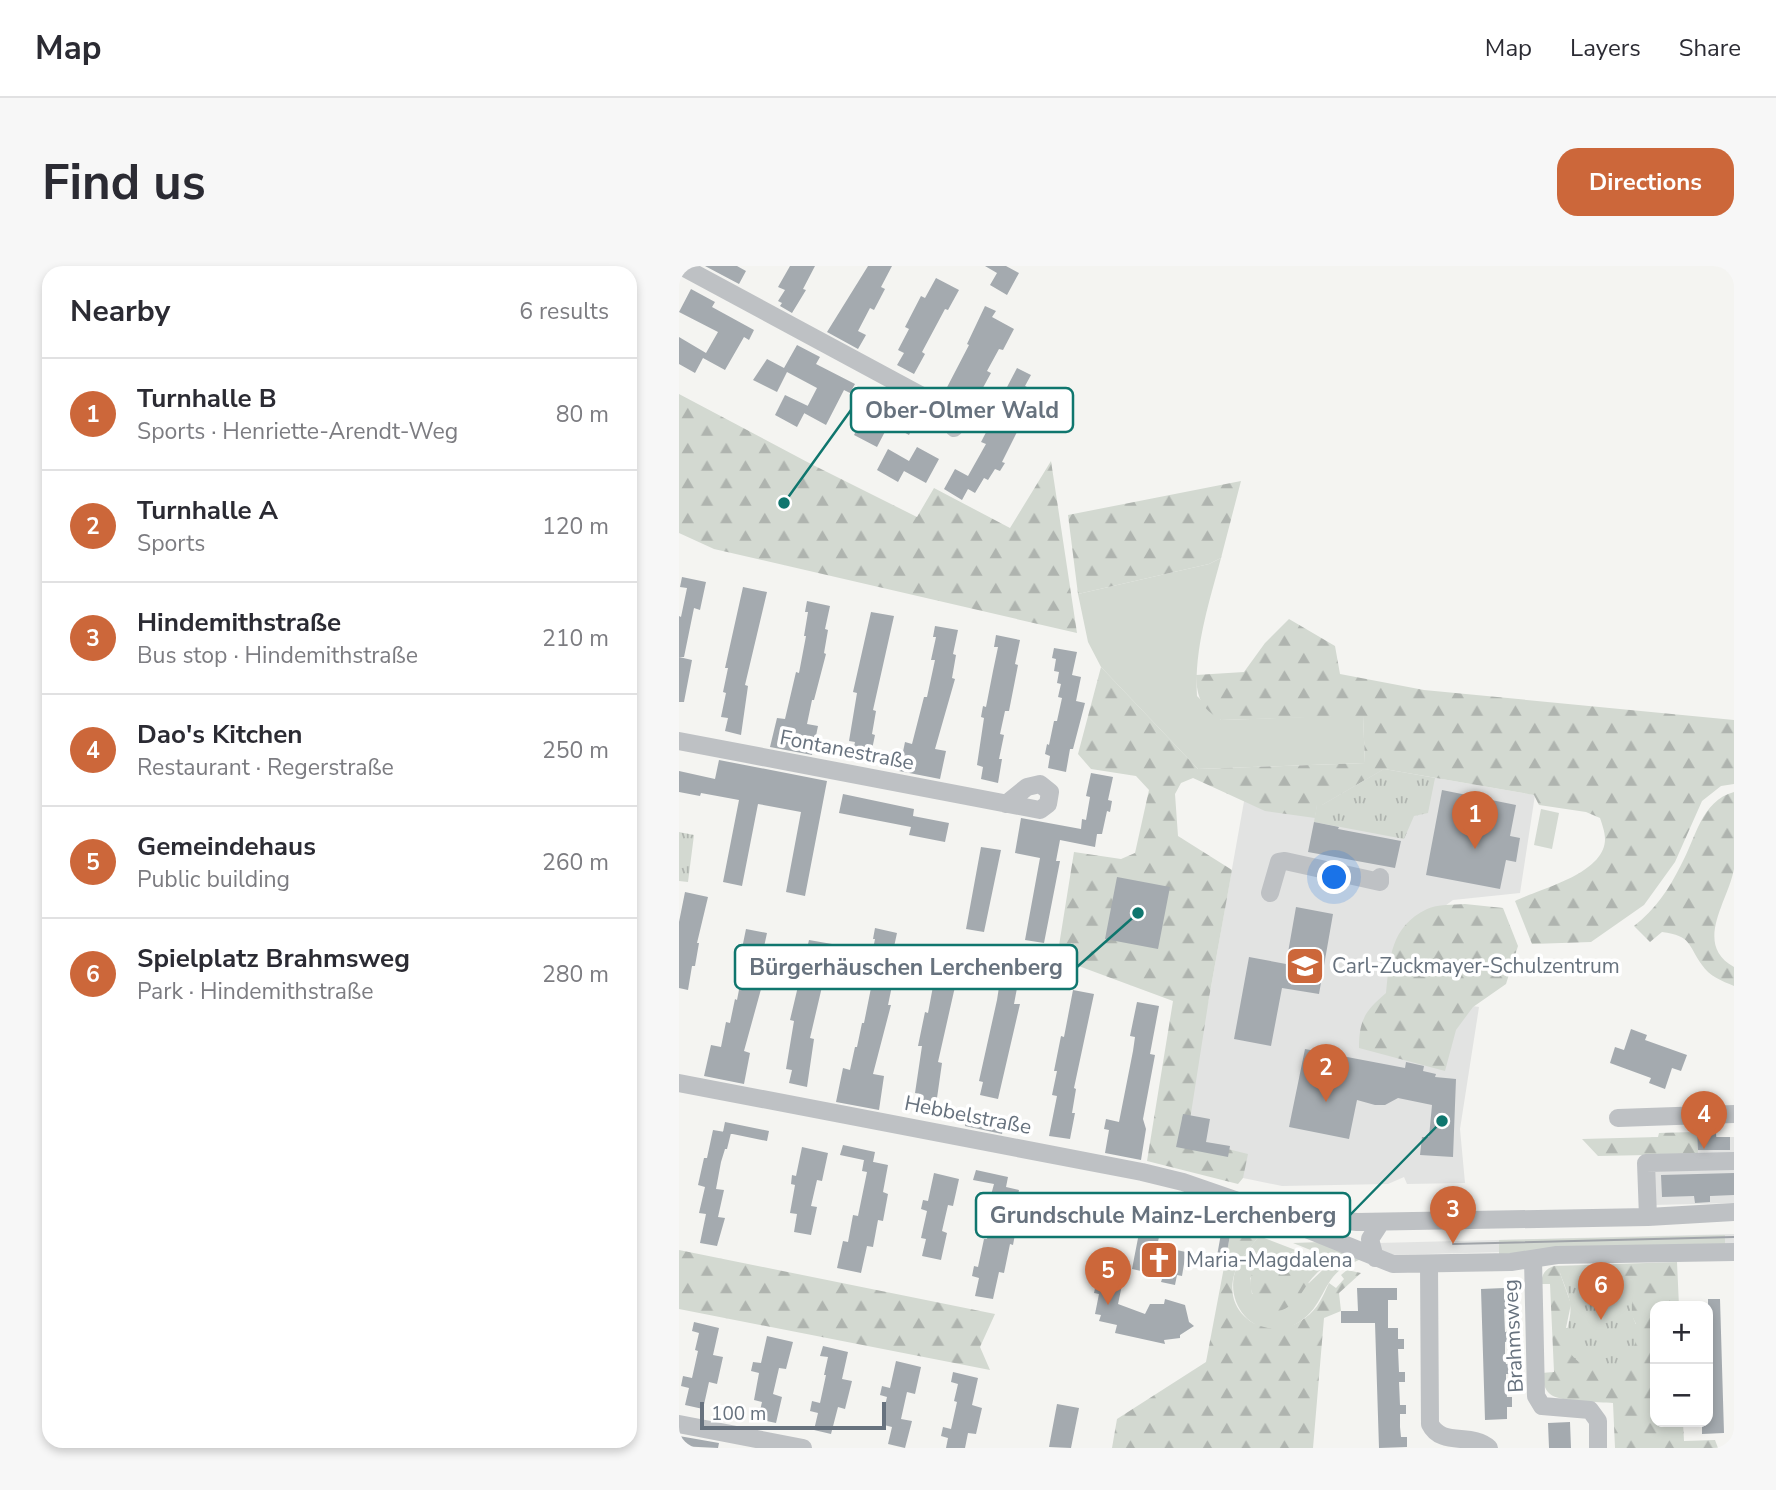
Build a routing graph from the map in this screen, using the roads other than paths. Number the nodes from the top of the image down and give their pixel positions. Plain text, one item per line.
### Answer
1 (681, 266) edge
2 (954, 428) dead end
3 (679, 741) edge
4 (1006, 804) dead end
5 (1380, 877) dead end
6 (1270, 894) dead end
7 (679, 1083) edge
8 (1734, 1114) edge
9 (1618, 1118) dead end
10 (1734, 1161) edge
11 (1245, 1204) junction
12 (1734, 1212) edge
13 (1648, 1217) junction
14 (1381, 1222) junction
15 (1734, 1252) edge
16 (1375, 1258) junction
17 (1533, 1259) junction
18 (1429, 1264) junction
19 (679, 1424) edge
20 (803, 1448) edge
21 (1489, 1448) edge
22 (1598, 1448) edge

1 - 2 street
3 - 4 street, Fontanestraße
5 - 6 street
7 - 11 street, Hebbelstraße
8 - 9 street
10 - 13 street
11 - 14 street
11 - 16 street
12 - 13 street
13 - 14 street
14 - 16 street
15 - 17 street
16 - 18 street
17 - 18 street
17 - 22 street, Brahmsweg
18 - 21 street
19 - 20 street

